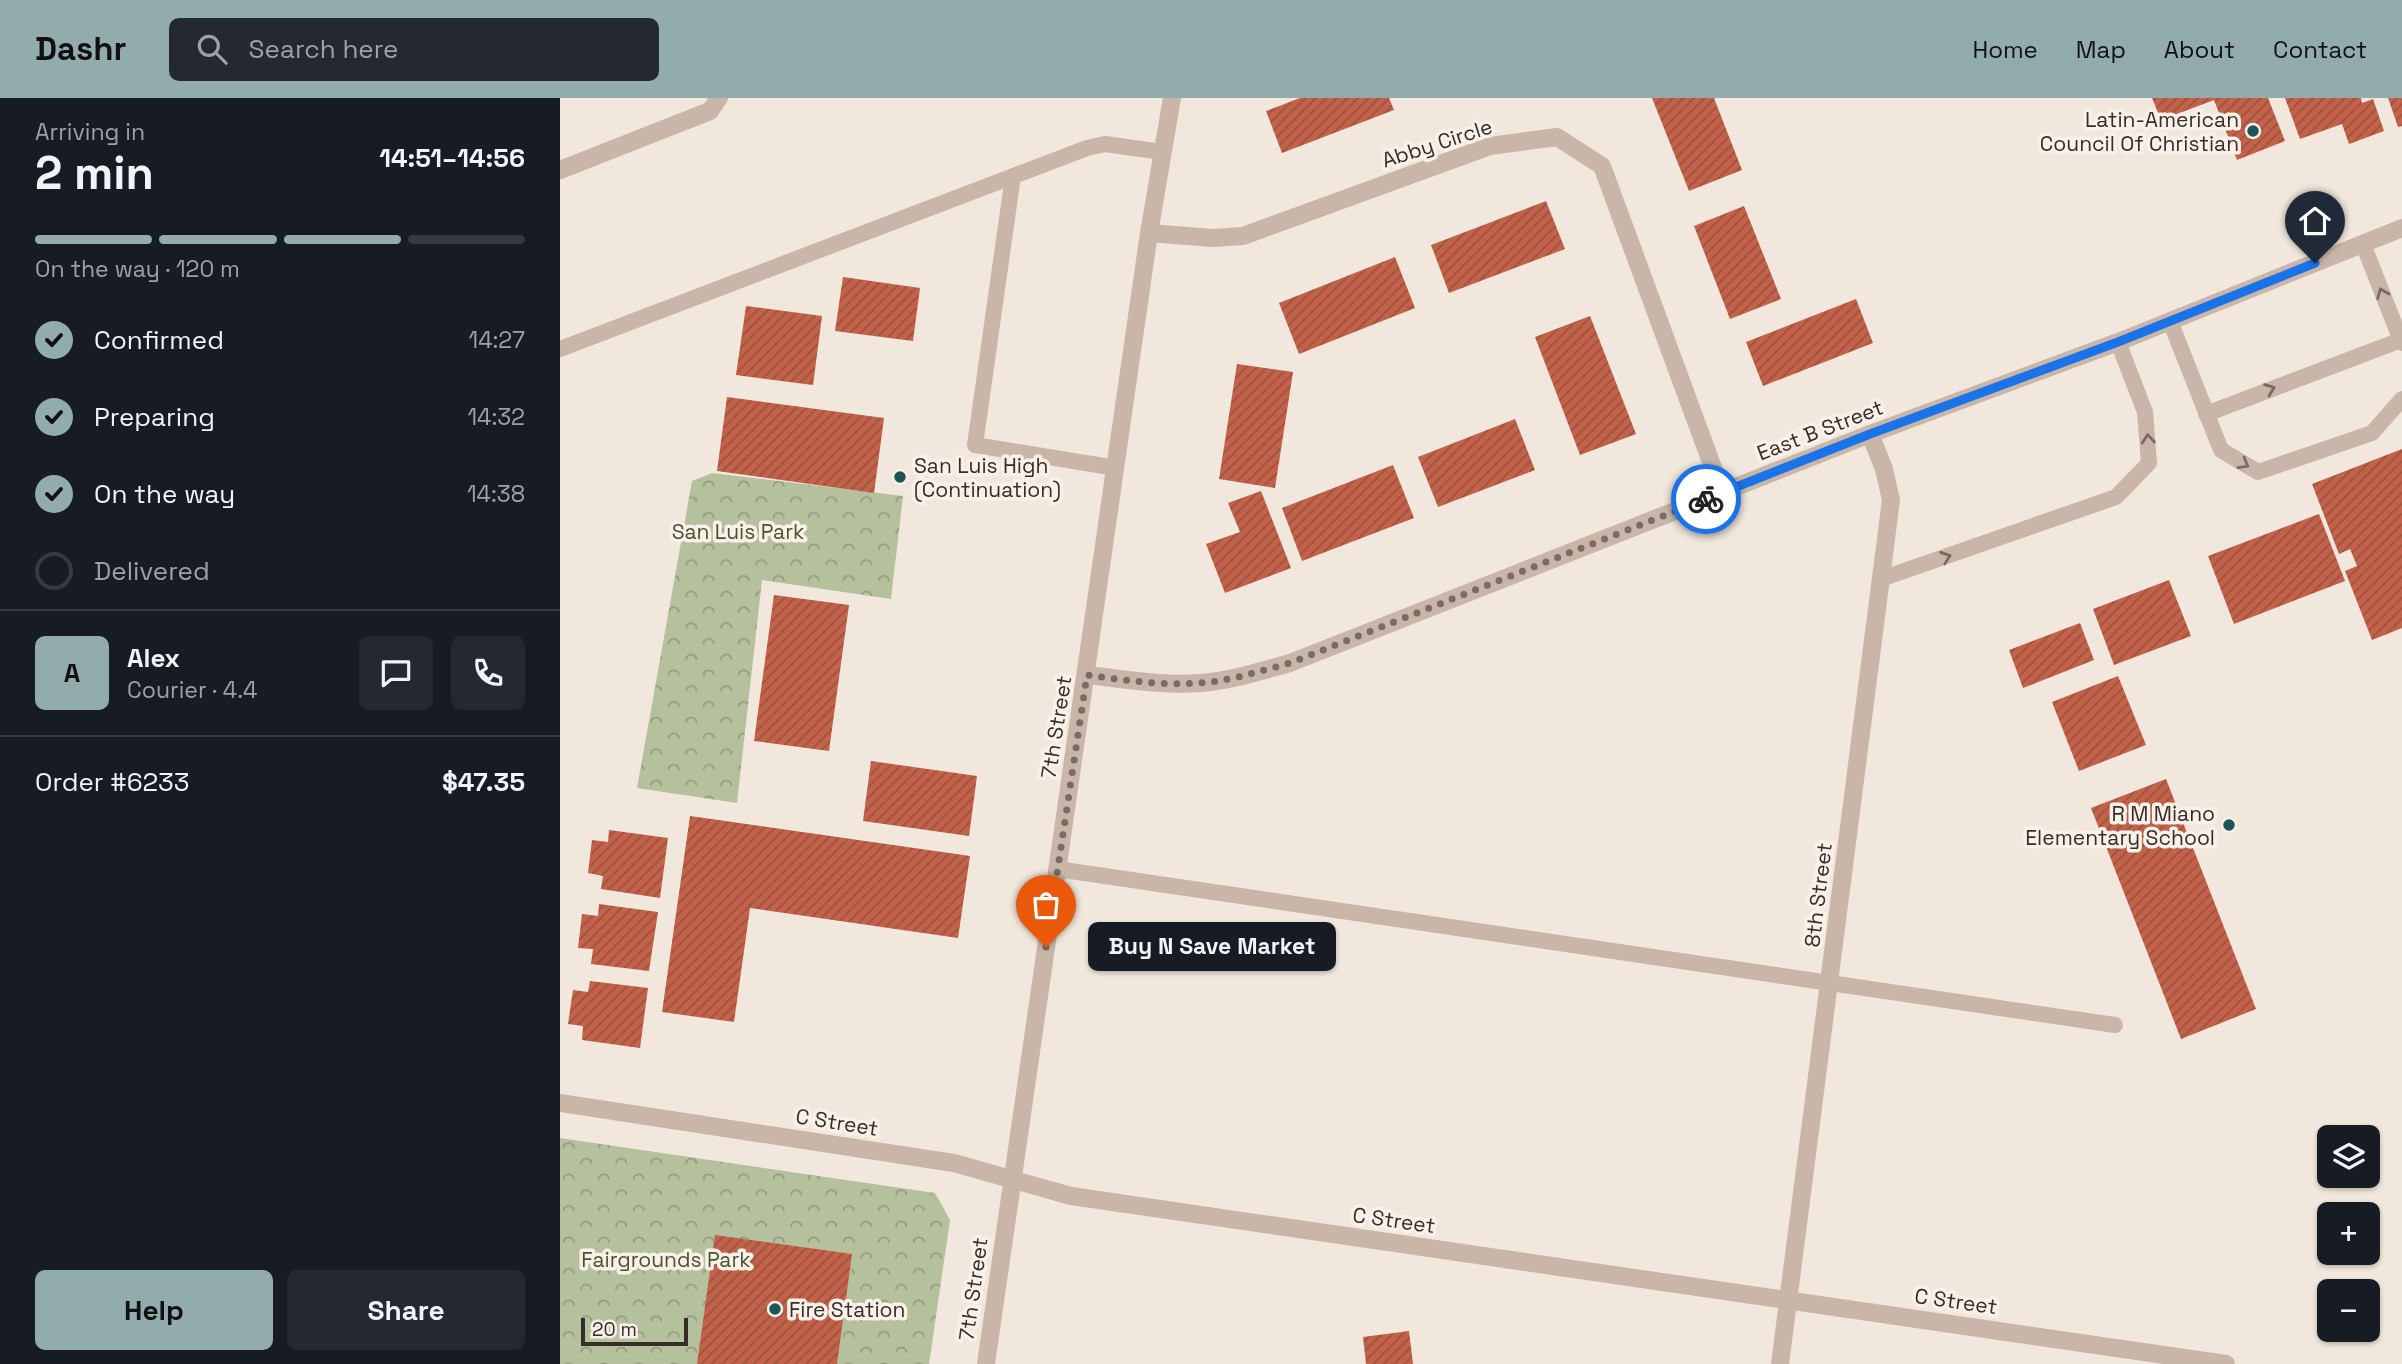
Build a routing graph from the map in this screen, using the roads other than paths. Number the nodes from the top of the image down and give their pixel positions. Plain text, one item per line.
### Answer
1 (719, 98) edge
2 (1172, 98) edge
3 (1162, 152) junction
4 (560, 170) edge
5 (1013, 176) junction
6 (2402, 228) edge
7 (1149, 233) junction
8 (2363, 244) junction
9 (2170, 321) junction
10 (2401, 341) edge
11 (2118, 342) junction
12 (560, 349) edge
13 (2402, 399) edge
14 (2206, 414) junction
15 (1870, 434) junction
16 (1116, 468) junction
17 (1722, 492) junction
18 (1881, 579) junction
19 (1087, 675) junction
20 (1057, 869) junction
21 (1829, 983) junction
22 (2115, 1025) dead end
23 (560, 1103) edge
24 (1012, 1181) junction
25 (1789, 1299) junction
26 (986, 1364) edge
27 (1780, 1364) edge
28 (2226, 1364) edge

1 - 4 street
2 - 3 street, 7th Street
3 - 5 lane
3 - 7 street, 7th Street
5 - 12 lane
5 - 16 lane
6 - 8 street, East B Street
7 - 16 street, 7th Street
7 - 17 street, Abby Circle
8 - 9 street, East B Street
10 -> 8 lane
9 - 11 street, East B Street
9 - 14 lane
14 -> 10 lane
11 - 15 street, East B Street
18 -> 11 lane
14 -> 13 lane
15 - 17 street, East B Street
15 - 18 street, 8th Street
16 - 19 street, 7th Street
17 - 19 street, East B Street
18 - 21 street, 8th Street
19 - 20 street, 7th Street
20 - 21 lane
20 - 24 street, 7th Street
21 - 22 lane
21 - 25 street, 8th Street
23 - 24 street, C Street
24 - 25 street, C Street
24 - 26 street, 7th Street
25 - 27 street, 8th Street
25 - 28 street, C Street

